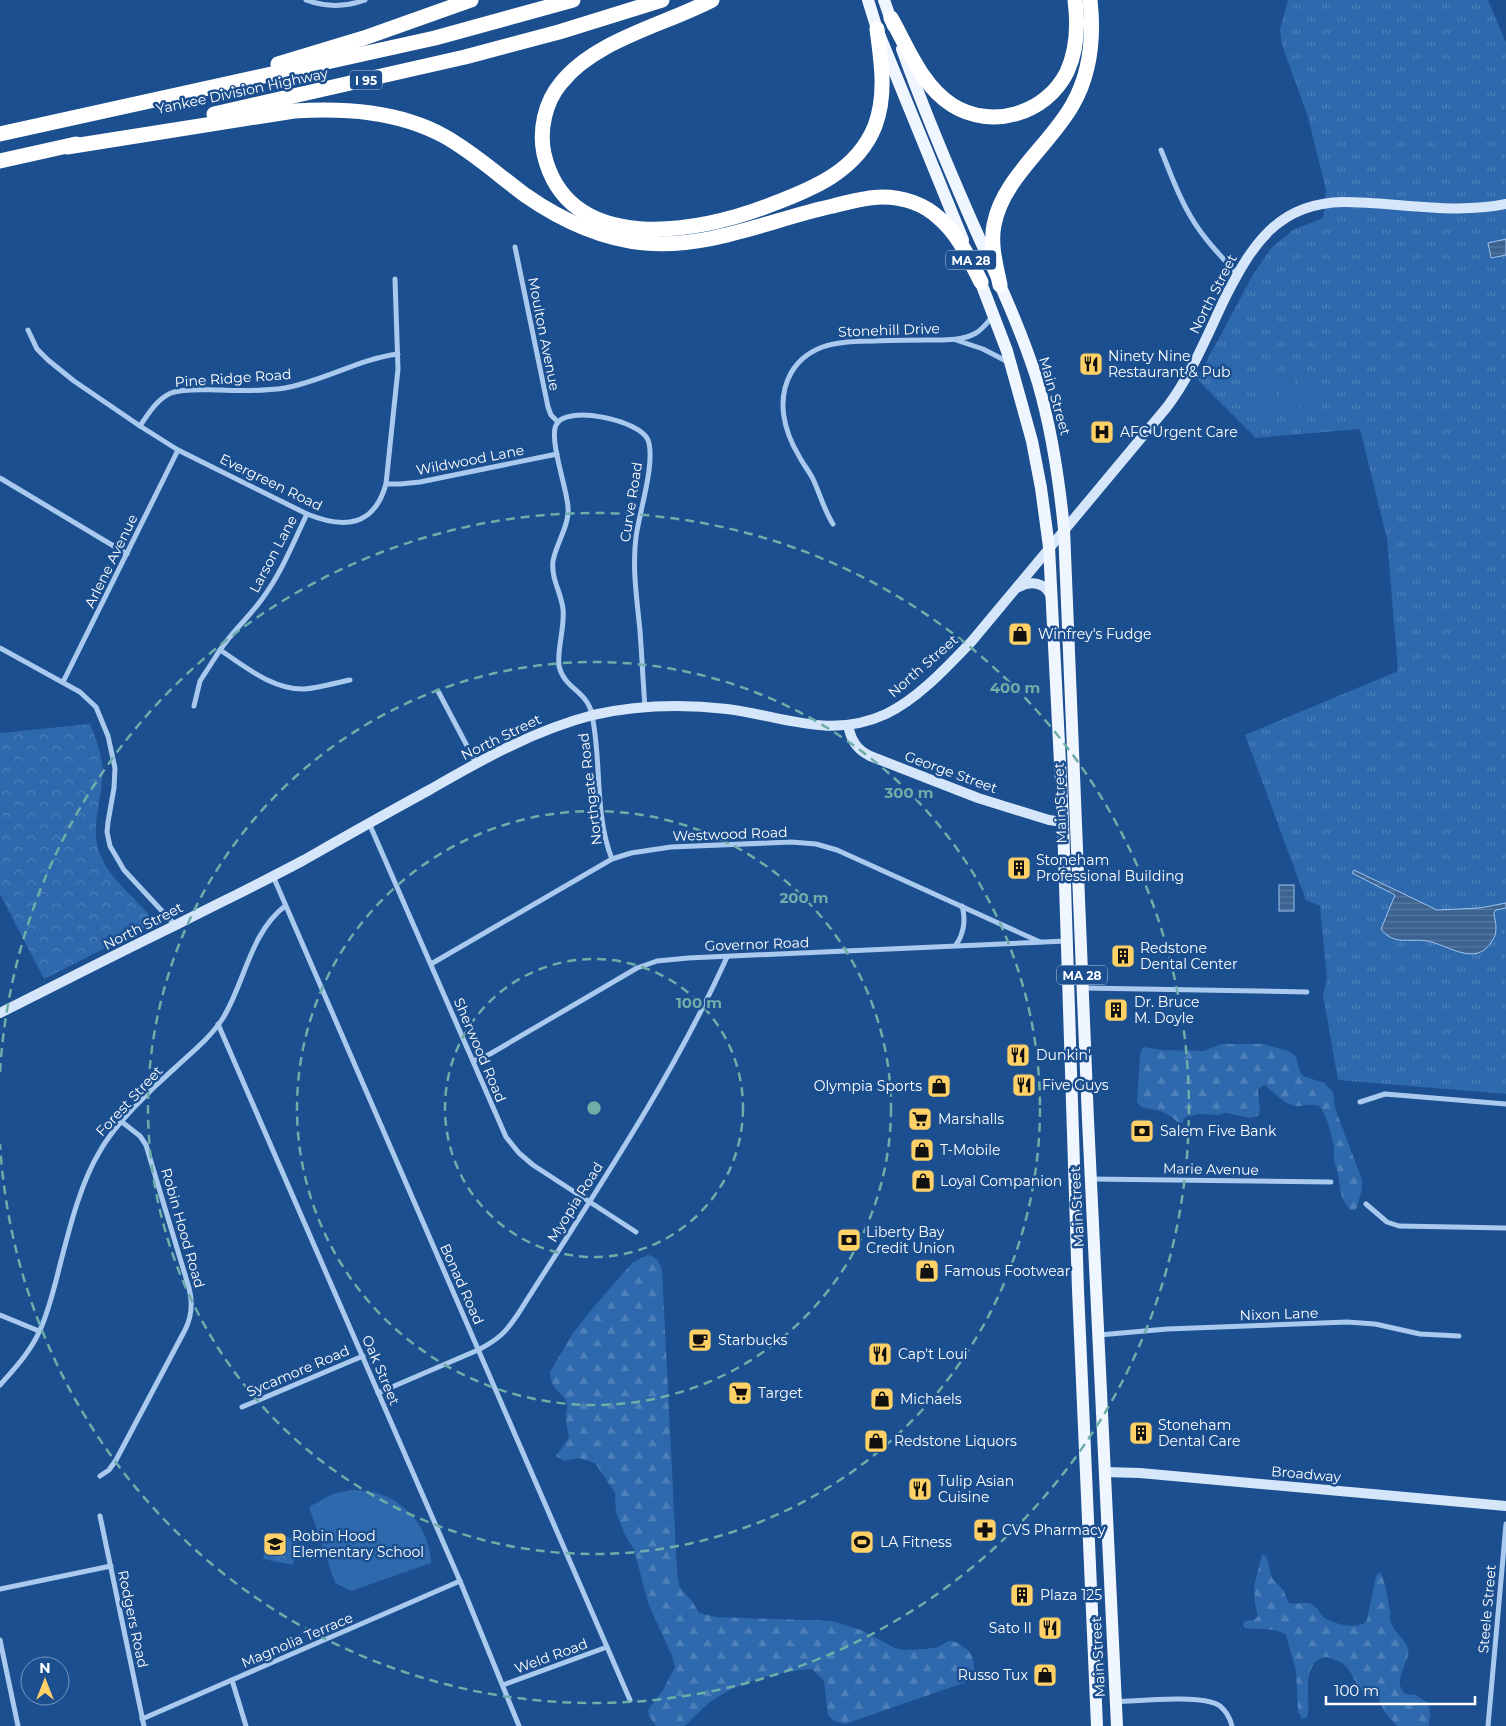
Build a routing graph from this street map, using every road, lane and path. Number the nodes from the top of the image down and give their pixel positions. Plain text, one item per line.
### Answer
1 (306, 0) edge
2 (365, 0) edge
3 (470, 0) edge
4 (573, 0) edge
5 (662, 0) edge
6 (712, 0) edge
7 (868, 0) edge
8 (884, 0) edge
9 (1075, 0) edge
10 (1090, 0) edge
11 (891, 18) junction
12 (877, 29) junction
13 (152, 101) junction
14 (0, 134) edge
15 (66, 147) junction
16 (1161, 150) dead end
17 (0, 161) edge
18 (1506, 204) edge
19 (515, 247) dead end
20 (1238, 274) junction
21 (395, 280) dead end
22 (980, 282) junction
23 (1000, 285) junction
24 (994, 315) junction
25 (28, 330) dead end
26 (953, 340) junction
27 (398, 354) junction
28 (1010, 363) junction
29 (558, 422) junction
30 (140, 426) junction
31 (178, 450) junction
32 (557, 454) junction
33 (0, 478) edge
34 (386, 484) junction
35 (307, 514) junction
36 (833, 524) dead end
37 (1064, 529) junction
38 (1049, 547) junction
39 (128, 554) junction
40 (1016, 589) junction
41 (1053, 606) junction
42 (0, 648) edge
43 (220, 650) junction
44 (350, 680) dead end
45 (63, 682) junction
46 (438, 691) dead end
47 (194, 706) dead end
48 (645, 707) junction
49 (593, 715) junction
50 (848, 725) junction
51 (476, 763) junction
52 (1063, 822) junction
53 (369, 824) junction
54 (612, 859) junction
55 (273, 876) junction
56 (285, 906) junction
57 (962, 906) junction
58 (175, 925) junction
59 (1067, 940) junction
60 (1040, 942) junction
61 (956, 945) junction
62 (727, 956) junction
63 (431, 964) junction
64 (1083, 988) junction
65 (1307, 992) dead end
66 (0, 1013) edge
67 (218, 1024) junction
68 (473, 1061) junction
69 (1360, 1102) dead end
70 (1506, 1104) edge
71 (122, 1122) junction
72 (1090, 1179) junction
73 (1331, 1182) dead end
74 (589, 1202) junction
75 (1366, 1204) dead end
76 (1506, 1228) edge
77 (636, 1232) dead end
78 (0, 1315) edge
79 (40, 1331) junction
80 (1099, 1335) junction
81 (1460, 1336) dead end
82 (478, 1350) junction
83 (363, 1356) junction
84 (0, 1385) edge
85 (378, 1393) junction
86 (242, 1407) dead end
87 (1104, 1472) junction
88 (100, 1476) dead end
89 (1506, 1506) edge
90 (100, 1516) dead end
91 (1506, 1524) edge
92 (111, 1566) junction
93 (460, 1581) junction
94 (0, 1589) edge
95 (0, 1640) edge
96 (607, 1647) junction
97 (232, 1680) junction
98 (503, 1685) junction
99 (630, 1700) dead end
100 (1115, 1702) junction
101 (142, 1719) junction
102 (18, 1726) edge
103 (144, 1726) edge
104 (246, 1726) edge
105 (519, 1726) edge
106 (1097, 1726) edge
107 (1117, 1726) edge
108 (1232, 1726) edge
109 (1488, 1726) edge

1 - 2 street
3 - 13 highway
4 - 13 highway, Yankee Division Highway / I 95
5 - 15 highway, Yankee Division Highway / I 95
6 - 12 highway
7 - 12 main road, Main Street / MA 28
8 - 11 main road, Main Street / MA 28
9 - 11 highway
10 - 23 highway
11 - 23 main road, Main Street / MA 28
12 - 22 main road, Main Street / MA 28
13 - 14 highway, Yankee Division Highway / I 95
15 - 17 highway, Yankee Division Highway / I 95
15 - 22 highway
16 - 20 street
18 - 20 street, North Street
19 - 29 street, Moulton Avenue
20 - 37 street, North Street
21 - 27 street, Evergreen Road
22 - 24 main road, Main Street / MA 28
23 - 37 main road, Main Street / MA 28
24 - 26 street, Stonehill Drive
24 - 28 main road, Main Street / MA 28
25 - 30 street, Evergreen Road
26 - 28 street, Stonehill Drive
26 - 36 street, Stonehill Drive
27 - 30 street, Pine Ridge Road
27 - 34 street, Evergreen Road
28 - 38 main road, Main Street / MA 28
29 - 32 street
29 - 48 street, Curve Road
30 - 31 street, Evergreen Road
31 - 35 street, Evergreen Road
31 - 39 street, Arlene Avenue
32 - 34 street, Wildwood Lane
32 - 49 street
33 - 39 street
34 - 35 street, Evergreen Road
35 - 43 street, Larson Lane
37 - 38 street, North Street
37 - 64 main road, Main Street / MA 28
38 - 40 street, North Street
38 - 41 main road, Main Street / MA 28
39 - 45 street, Arlene Avenue
40 - 41 street
40 - 50 street, North Street
41 - 52 main road, Main Street / MA 28
42 - 45 street
43 - 44 street
43 - 47 street, Larson Lane
45 - 58 street
46 - 51 street
48 - 49 street, North Street
48 - 50 street, North Street
49 - 51 street, North Street
49 - 54 street, Northgate Road
50 - 52 street, George Street
51 - 53 street, North Street
52 - 59 main road, Main Street / MA 28
53 - 55 street, North Street
53 - 63 street, Sherwood Road
54 - 57 street, Westwood Road
54 - 63 street, Westwood Road
55 - 56 street, Bonad Road
55 - 58 street, North Street
56 - 67 street, Forest Street
56 - 82 street, Bonad Road
57 - 60 street, Westwood Road
57 - 61 street
58 - 66 street, North Street
59 - 60 street, Governor Road
59 - 106 main road, Main Street / MA 28
60 - 61 street, Governor Road
61 - 62 street, Governor Road
62 - 68 street, Governor Road
62 - 74 street, Myopia Road
63 - 68 street, Sherwood Road
64 - 65 street
64 - 72 main road, Main Street / MA 28
67 - 71 street, Forest Street
67 - 83 street, Oak Street
68 - 74 street, Sherwood Road
69 - 70 street
71 - 79 street, Forest Street
71 - 88 street, Robin Hood Road
72 - 73 street, Marie Avenue
72 - 80 main road, Main Street / MA 28
74 - 77 street, Sherwood Road
74 - 82 street, Myopia Road
75 - 76 street
78 - 79 street
79 - 84 street, Forest Street
80 - 81 street, Nixon Lane
80 - 87 main road, Main Street / MA 28
82 - 85 street, Myopia Road
82 - 96 street, Bonad Road
83 - 85 street, Oak Street
83 - 86 street, Sycamore Road
85 - 93 street, Oak Street
87 - 89 street, Broadway
87 - 100 main road, Main Street / MA 28
90 - 92 street, Rodgers Road
91 - 109 street, Steele Street
92 - 94 street
92 - 101 street, Rodgers Road
93 - 97 street, Magnolia Terrace
93 - 98 street, Oak Street
95 - 102 street
96 - 98 street, Weld Road
96 - 99 street, Bonad Road
97 - 101 street, Magnolia Terrace
97 - 104 street
98 - 105 street, Oak Street
100 - 107 main road, Main Street / MA 28
100 - 108 street
101 - 103 street, Rodgers Road

